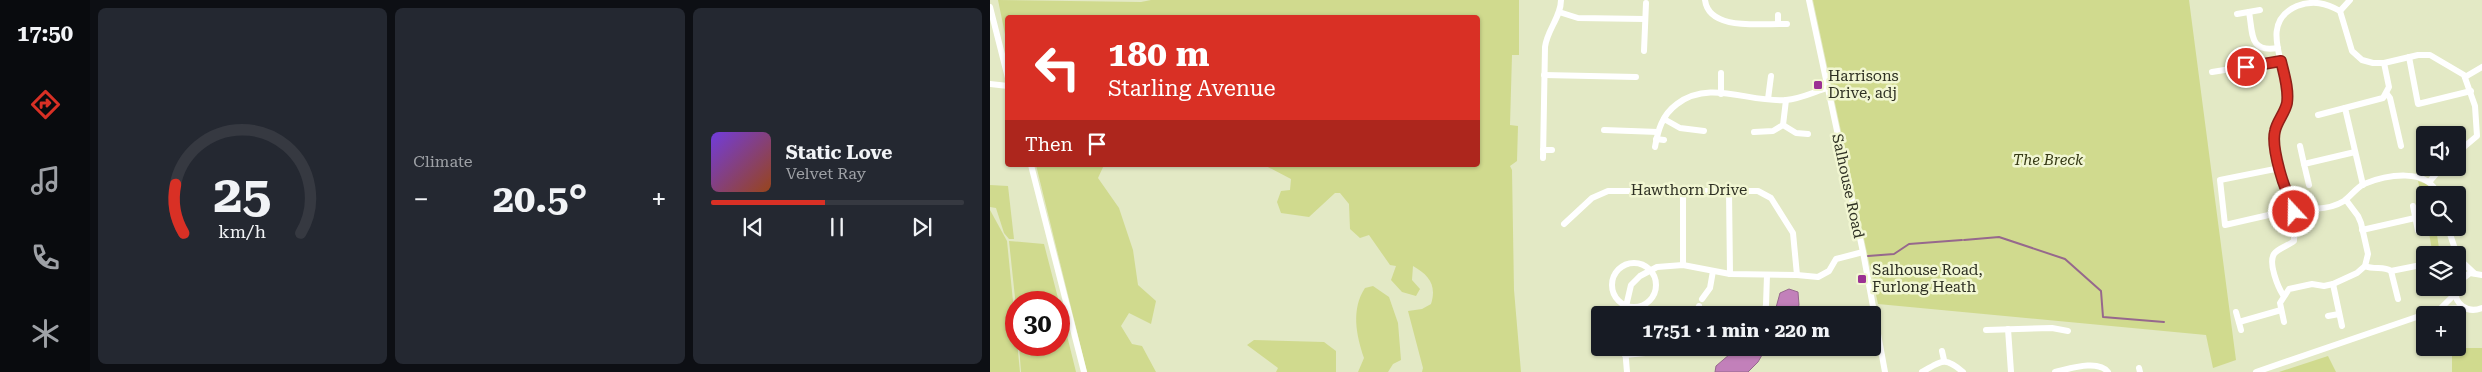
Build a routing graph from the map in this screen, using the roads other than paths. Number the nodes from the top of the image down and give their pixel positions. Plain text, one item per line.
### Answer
1 (1561, 0) edge
2 (1705, 0) edge
3 (1809, 0) edge
4 (2350, 0) edge
5 (2325, 2) edge
6 (1646, 3) dead end
7 (990, 7) edge
8 (2260, 10) dead end
9 (2340, 11) junction
10 (1560, 12) junction
11 (2249, 12) junction
12 (2238, 14) dead end
13 (1778, 15) dead end
14 (1645, 19) junction
15 (1778, 24) junction
16 (1788, 24) dead end
17 (2278, 48) junction
18 (1644, 51) dead end
19 (2409, 57) junction
20 (2281, 61) junction
21 (2384, 63) junction
22 (1005, 66) edge
23 (2482, 67) edge
24 (2212, 72) dead end
25 (1721, 73) dead end
26 (1544, 75) junction
27 (1771, 76) dead end
28 (1636, 77) dead end
29 (2465, 77) junction
30 (990, 84) edge
31 (1005, 86) edge
32 (1827, 88) junction
33 (2471, 91) junction
34 (1721, 94) junction
35 (2387, 94) junction
36 (1768, 99) junction
37 (1786, 100) junction
38 (2345, 108) junction
39 (2318, 114) dead end
40 (1664, 119) junction
41 (1783, 125) junction
42 (1604, 130) dead end
43 (1704, 131) dead end
44 (1754, 132) dead end
45 (1808, 134) dead end
46 (1657, 136) junction
47 (2480, 136) edge
48 (1664, 140) dead end
49 (2300, 146) dead end
50 (2401, 146) dead end
51 (2466, 146) edge
52 (1655, 147) dead end
53 (1543, 150) junction
54 (1552, 150) dead end
55 (2355, 152) junction
56 (1543, 158) dead end
57 (2304, 164) junction
58 (1032, 167) edge
59 (2280, 168) junction
60 (2434, 176) edge
61 (2430, 181) junction
62 (2309, 185) dead end
63 (2363, 185) junction
64 (2433, 186) edge
65 (1683, 191) junction
66 (1729, 191) junction
67 (2346, 200) junction
68 (2295, 204) junction
69 (2412, 206) dead end
70 (2274, 214) dead end
71 (2415, 218) junction
72 (2416, 222) edge
73 (1564, 224) dead end
74 (2362, 230) junction
75 (1863, 252) junction
76 (1683, 264) junction
77 (2364, 266) junction
78 (2416, 266) dead end
79 (2466, 266) edge
80 (1650, 270) junction
81 (1713, 270) junction
82 (2391, 271) junction
83 (2474, 273) junction
84 (1730, 274) junction
85 (2466, 274) edge
86 (1767, 275) junction
87 (1797, 275) junction
88 (2482, 275) edge
89 (2333, 284) junction
90 (2283, 296) junction
91 (2451, 296) edge
92 (1702, 299) dead end
93 (2398, 299) dead end
94 (1625, 305) junction
95 (1765, 306) edge
96 (2442, 306) edge
97 (2466, 308) edge
98 (2482, 308) edge
99 (2281, 310) junction
100 (2236, 312) dead end
101 (2339, 314) junction
102 (2328, 316) dead end
103 (2416, 317) edge
104 (2239, 322) junction
105 (2284, 322) dead end
106 (2342, 326) dead end
107 (2008, 329) junction
108 (1986, 330) dead end
109 (2241, 330) dead end
110 (2068, 331) dead end
111 (1942, 351) dead end
112 (1625, 356) edge
113 (1944, 360) junction
114 (1084, 372) edge
115 (1626, 372) edge
116 (1885, 372) edge
117 (1922, 372) edge
118 (1963, 372) edge
119 (2011, 372) edge
120 (2055, 372) edge
121 (2108, 372) edge
122 (2256, 372) edge

1 - 10 street
2 - 15 street
3 - 32 street, Salhouse Road
4 - 9 street
5 - 9 street
5 - 17 street
6 - 14 street
7 - 22 street
8 - 11 street
9 - 21 street
10 - 14 street
10 - 26 street
11 - 12 street
11 - 17 street
13 - 15 street
14 - 18 street
15 - 16 street
17 - 20 street
19 - 21 street
19 - 29 street
19 - 33 street
20 - 24 street
20 - 59 street
21 - 35 street
23 - 29 street
25 - 34 street
26 - 28 street
26 - 53 street
27 - 36 street
29 - 33 street
30 - 31 street
32 - 37 street
32 - 75 street, Salhouse Road
33 - 47 street
34 - 36 street
34 - 40 street
35 - 38 street
35 - 50 street
36 - 37 street
37 - 41 street
38 - 39 street
38 - 55 street
40 - 43 street
40 - 46 street
41 - 44 street
41 - 45 street
42 - 46 street
46 - 48 street
46 - 52 street
47 - 51 street
49 - 57 street
53 - 54 street
53 - 56 street
55 - 57 street
55 - 63 street
57 - 62 street
58 - 114 street
59 - 68 street
59 - 70 street
60 - 61 street
61 - 63 street
61 - 64 street
63 - 67 street
65 - 66 street, Hawthorn Drive
65 - 73 street, Hawthorn Drive
65 - 76 street
66 - 84 street
66 - 87 street, Hawthorn Drive
67 - 68 street
67 - 74 street
68 - 90 street
69 - 71 street
71 - 72 street
71 - 74 street
74 - 77 street
75 - 87 street
75 - 116 street, Salhouse Road
76 - 80 street
76 - 81 street
77 - 82 street
77 - 89 street
78 - 82 street
79 - 83 street
80 - 94 street
80 - 94 street
80 - 94 street
81 - 84 street
81 - 92 street
82 - 93 street
83 - 85 street
83 - 88 street
84 - 86 street
86 - 87 street
86 - 95 street
89 - 90 street
89 - 101 street
90 - 99 street
91 - 96 street
97 - 98 street
99 - 104 street
99 - 105 street
100 - 104 street
101 - 102 street
101 - 106 street
103 - 122 street
104 - 109 street
107 - 108 street
107 - 110 street
107 - 119 street
111 - 113 street
112 - 115 street
113 - 117 street
113 - 118 street
120 - 121 street

